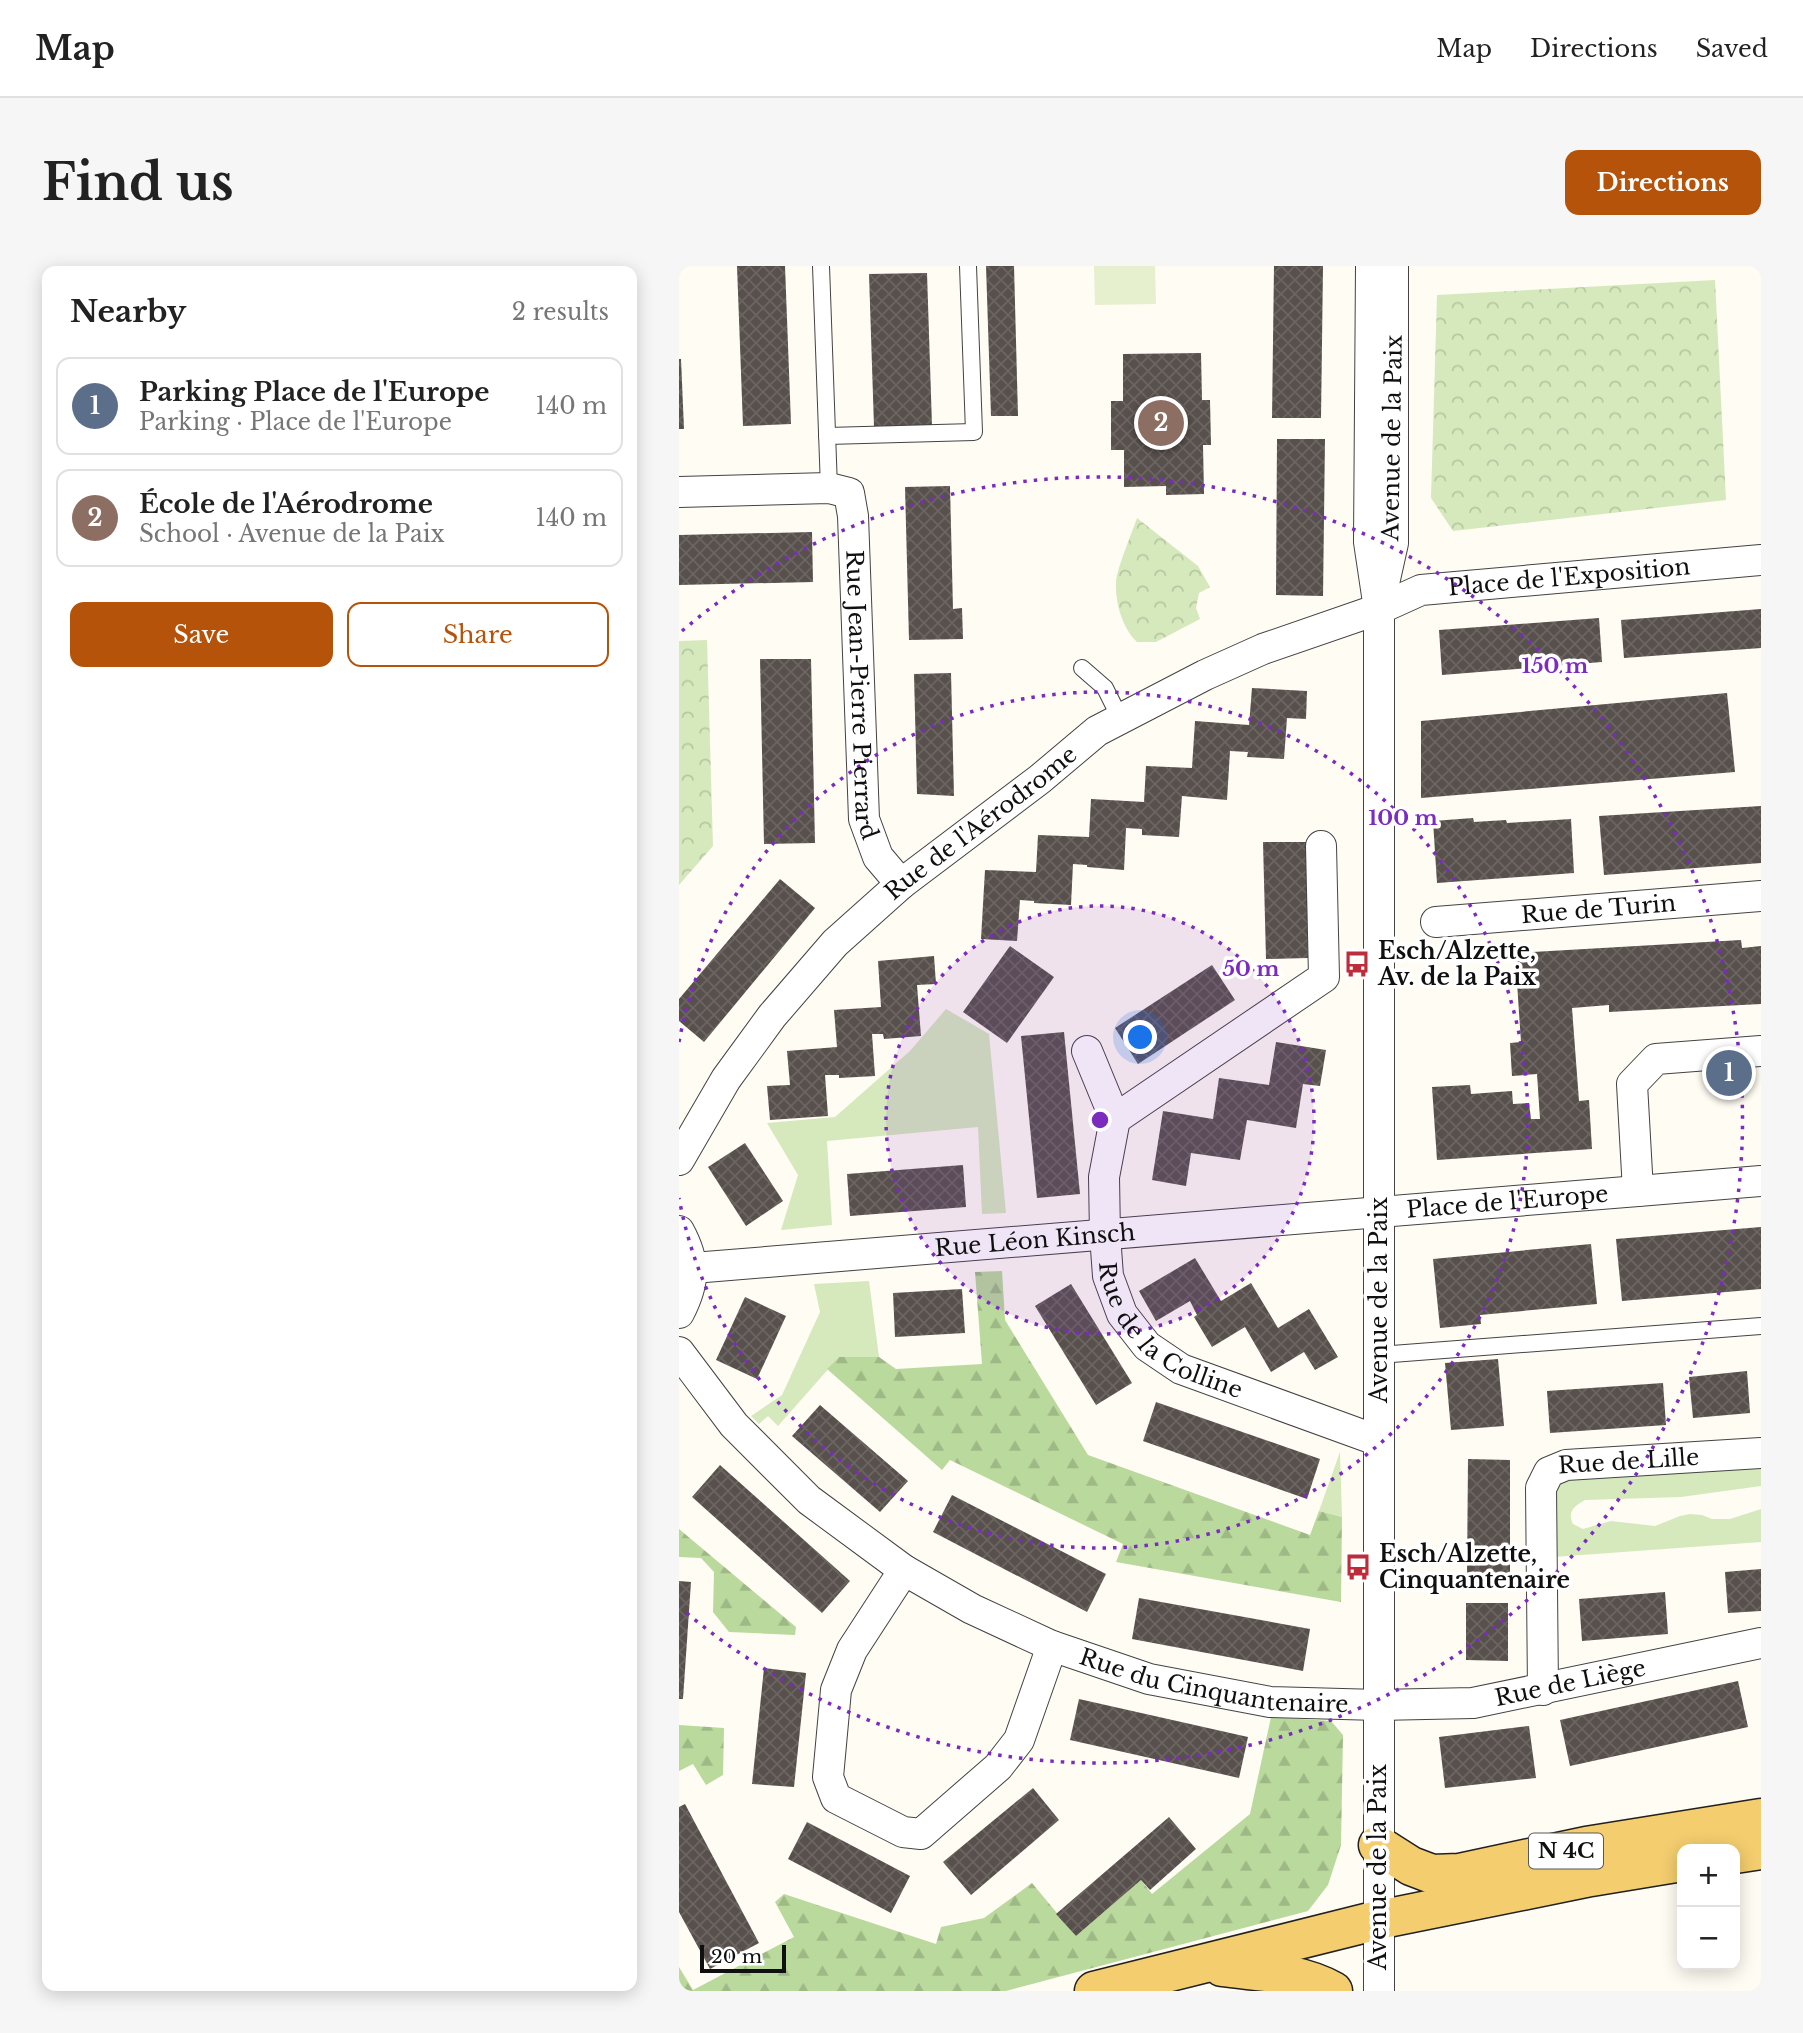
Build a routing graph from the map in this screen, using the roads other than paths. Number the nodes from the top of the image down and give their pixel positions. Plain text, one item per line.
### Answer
1 (821, 266) edge
2 (968, 266) edge
3 (1371, 266) edge
4 (1393, 266) edge
5 (827, 436) junction
6 (839, 491) junction
7 (679, 492) edge
8 (1761, 561) edge
9 (1379, 608) junction
10 (1082, 668) dead end
11 (1120, 718) junction
12 (1321, 846) dead end
13 (901, 884) junction
14 (1761, 896) edge
15 (1436, 922) dead end
16 (1087, 1051) dead end
17 (1761, 1051) edge
18 (1115, 1119) junction
19 (679, 1160) edge
20 (1761, 1181) edge
21 (1638, 1191) junction
22 (1379, 1213) junction
23 (679, 1231) edge
24 (1105, 1235) junction
25 (693, 1268) junction
26 (679, 1313) edge
27 (1761, 1326) edge
28 (679, 1352) edge
29 (1379, 1355) junction
30 (1379, 1441) junction
31 (1761, 1453) edge
32 (904, 1570) junction
33 (1761, 1643) edge
34 (1052, 1646) junction
35 (1543, 1690) junction
36 (1378, 1705) junction
37 (1761, 1818) edge
38 (1378, 1844) junction
39 (1761, 1850) edge
40 (1740, 1853) edge
41 (1677, 1863) edge
42 (1378, 1920) junction
43 (1199, 1965) junction
44 (1094, 1991) edge
45 (1333, 1991) edge
46 (1379, 1991) edge

1 - 5 lane
2 - 5 lane
3 - 9 street, Avenue de la Paix
4 - 9 street, Avenue de la Paix
5 - 6 lane
6 - 7 street
6 - 13 street, Rue Jean-Pierre Pierrard
8 - 9 street, Place de l'Exposition
9 - 11 street, Rue de l'Aérodrome
9 - 22 street, Avenue de la Paix
10 - 11 lane
11 - 13 street, Rue de l'Aérodrome
12 - 18 street
13 - 19 street, Rue de l'Aérodrome
14 - 15 street, Rue de Turin
16 - 18 street
17 - 21 street, Place de l'Europe
18 - 24 street, Rue de la Colline
20 - 21 street, Place de l'Europe
21 - 22 street, Place de l'Europe
22 - 24 street, Rue Léon Kinsch
22 - 29 street, Avenue de la Paix
23 - 25 street
24 - 25 street, Rue Léon Kinsch
24 - 30 street, Rue de la Colline
25 - 26 street
27 - 29 lane
28 - 32 street, Rue du Cinquantenaire
29 - 30 street, Avenue de la Paix
30 - 36 street, Avenue de la Paix
31 - 35 street, Rue de Lille
32 - 34 street, Rue du Cinquantenaire
32 - 34 street, Rue du Cinquantenaire
33 - 35 street, Rue de Liège
34 - 36 street, Rue du Cinquantenaire
35 - 36 street, Rue de Liège
36 - 38 street, Avenue de la Paix
37 - 38 main road, N 4C
38 - 42 street, Avenue de la Paix
39 - 40 main road
41 - 42 main road, N 4C
42 - 43 main road, N 4C
42 - 46 street, Avenue de la Paix
43 - 44 main road, N 4C
43 - 45 main road

